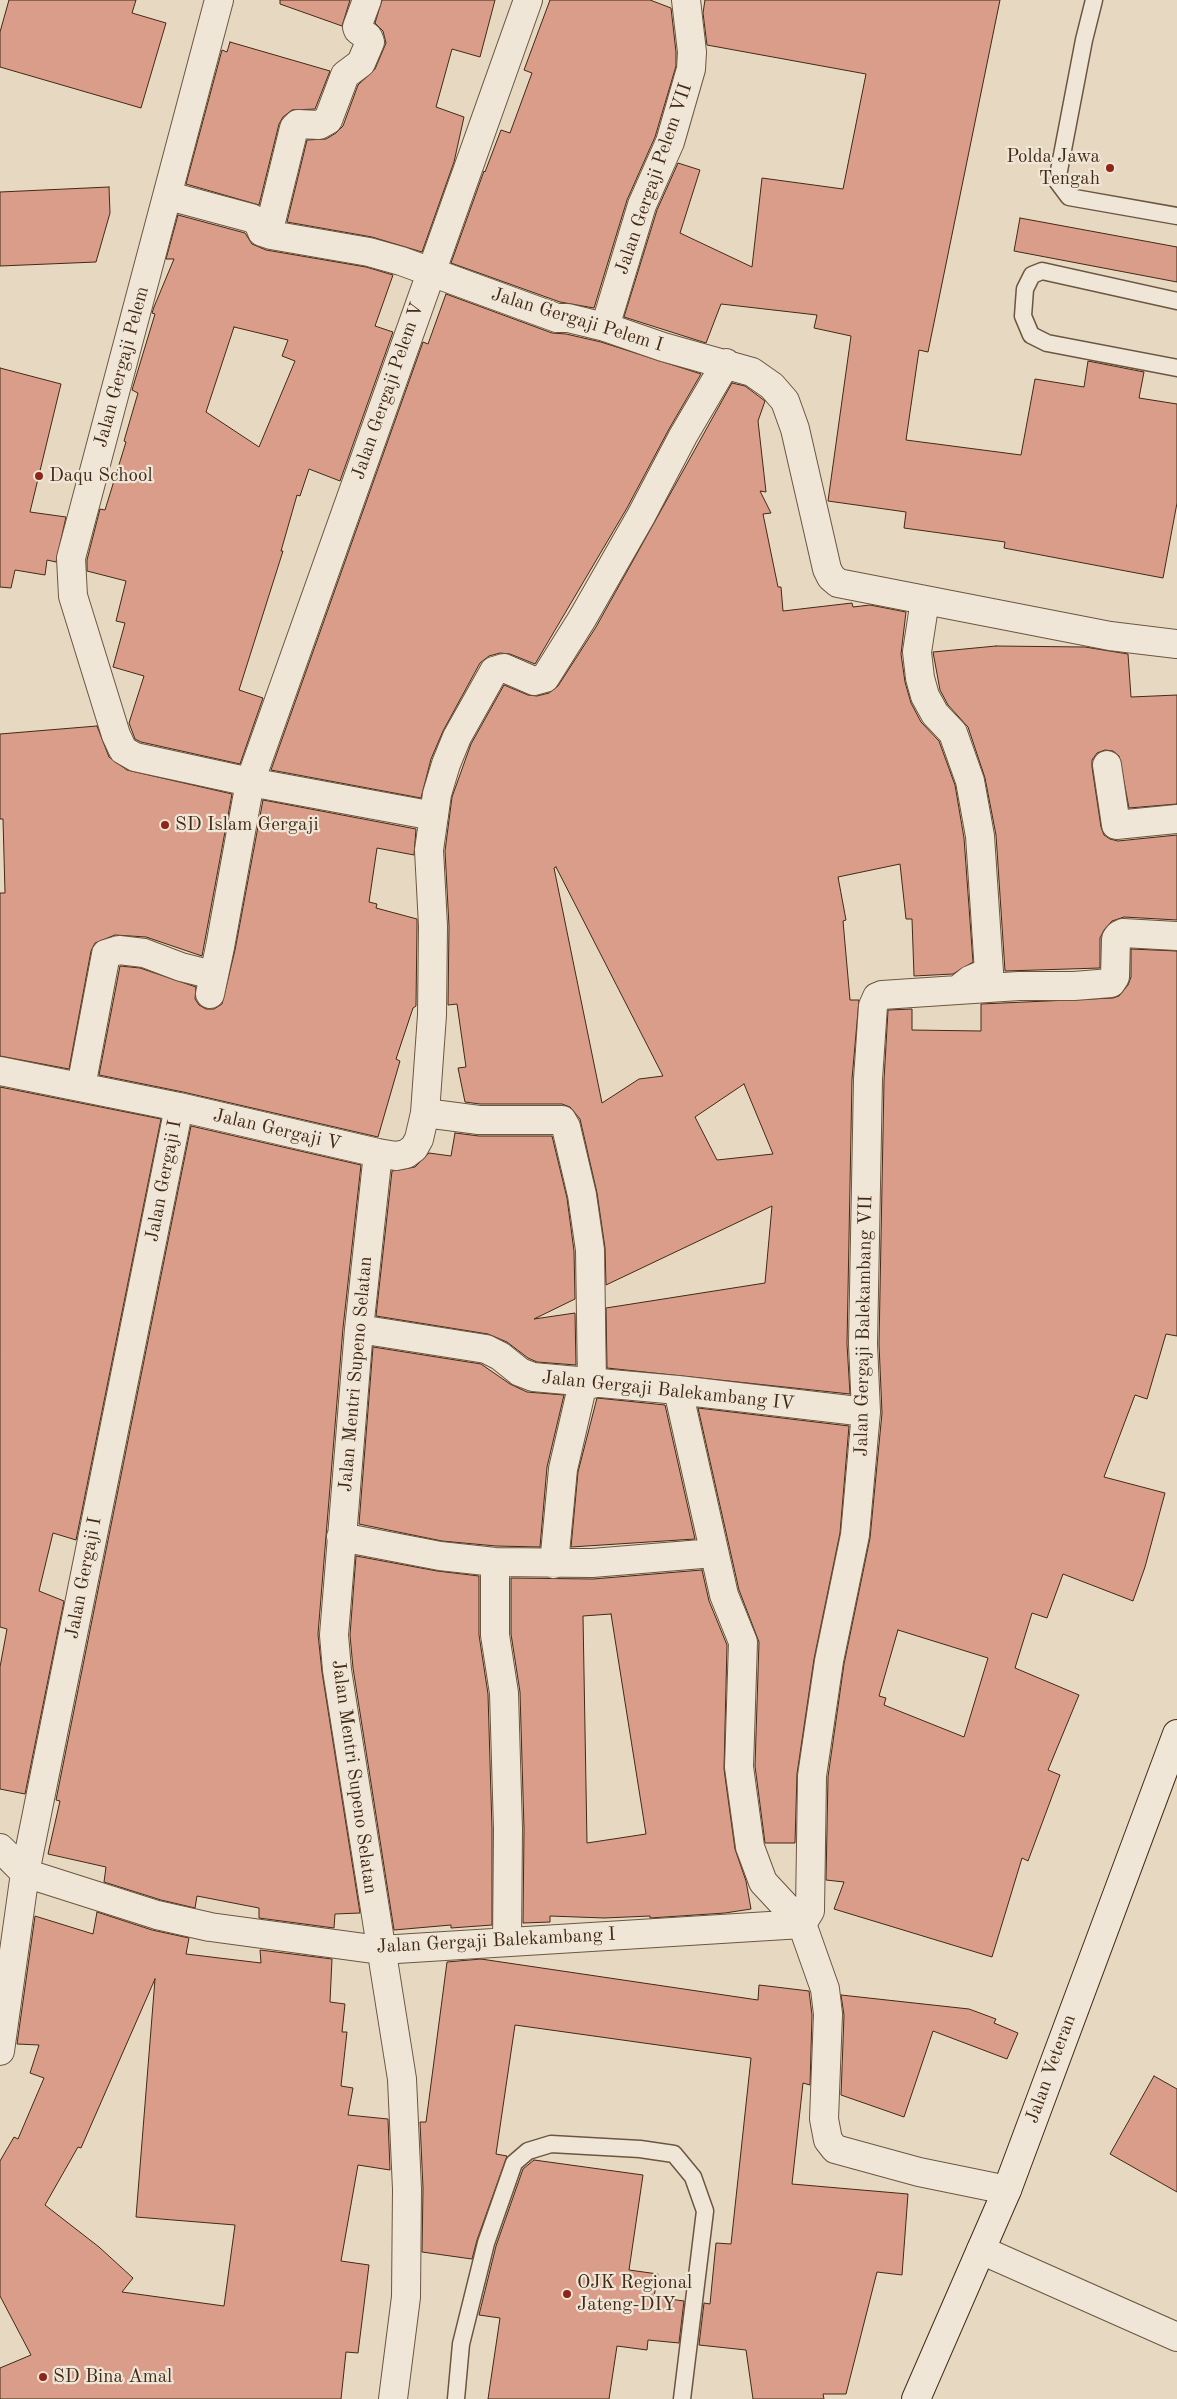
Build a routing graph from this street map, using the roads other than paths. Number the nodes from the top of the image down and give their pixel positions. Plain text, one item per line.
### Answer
1 (219, 0) edge
2 (366, 0) edge
3 (528, 0) edge
4 (686, 0) edge
5 (1094, 0) edge
6 (169, 196) junction
7 (1177, 216) edge
8 (268, 234) junction
9 (430, 272) junction
10 (1177, 301) edge
11 (605, 327) junction
12 (726, 363) junction
13 (1177, 368) edge
14 (925, 600) junction
15 (1177, 644) edge
16 (1107, 765) dead end
17 (250, 782) junction
18 (434, 816) junction
19 (1177, 819) edge
20 (1177, 936) edge
21 (958, 990) junction
22 (0, 1071) edge
23 (81, 1087) junction
24 (179, 1107) junction
25 (425, 1113) junction
26 (378, 1153) junction
27 (359, 1330) junction
28 (587, 1383) junction
29 (678, 1390) junction
30 (866, 1412) junction
31 (341, 1537) junction
32 (714, 1553) junction
33 (495, 1562) junction
34 (554, 1564) junction
35 (1177, 1734) edge
36 (0, 1848) edge
37 (24, 1873) junction
38 (802, 1924) junction
39 (507, 1942) junction
40 (380, 1950) junction
41 (0, 2051) edge
42 (1007, 2190) junction
43 (981, 2250) junction
44 (1177, 2336) edge
45 (393, 2399) edge
46 (456, 2399) edge
47 (682, 2399) edge
48 (916, 2399) edge

1 - 6 street, Jalan Gergaji Pelem
2 - 8 street
3 - 9 street, Jalan Gergaji Pelem V
4 - 11 street, Jalan Gergaji Pelem VII
5 - 7 lane
6 - 8 street
6 - 17 street, Jalan Gergaji Pelem
8 - 9 street, Jalan Gergaji Pelem I
9 - 11 street, Jalan Gergaji Pelem I
9 - 17 street, Jalan Gergaji Pelem V
10 - 13 lane
11 - 12 street, Jalan Gergaji Pelem I
12 - 14 street, Jalan Gergaji Pelem I
12 - 18 street, Jalan Gergaji V
14 - 15 street
14 - 21 street
16 - 19 street
17 - 18 street, Jalan Gergaji Pelem
17 - 23 street, Jalan Gergaji Pelem V
18 - 25 street, Jalan Gergaji V
20 - 21 street
21 - 30 street, Jalan Gergaji Balekambang VII
22 - 23 street, Jalan Gergaji V
23 - 24 street, Jalan Gergaji V
24 - 26 street, Jalan Gergaji V
24 - 37 street, Jalan Gergaji I
25 - 26 street, Jalan Gergaji V
25 - 28 street
26 - 27 street, Jalan Mentri Supeno Selatan
27 - 28 street, Jalan Gergaji Balekambang IV
27 - 31 street, Jalan Mentri Supeno Selatan
28 - 29 street, Jalan Gergaji Balekambang IV
28 - 34 street
29 - 30 street, Jalan Gergaji Balekambang IV
29 - 32 street
30 - 38 street, Jalan Gergaji Balekambang VII
31 - 33 street
31 - 40 street, Jalan Mentri Supeno Selatan
32 - 34 street
32 - 38 street
33 - 34 street
33 - 39 street
35 - 42 street, Jalan Veteran
36 - 37 street, Jalan Gergaji Balekambang I
37 - 40 street, Jalan Gergaji Balekambang I
37 - 41 street, Jalan Gergaji I
38 - 39 street, Jalan Gergaji Balekambang I
38 - 42 street
39 - 40 street, Jalan Gergaji Balekambang I
40 - 45 street, Jalan Mentri Supeno Selatan
42 - 43 street, Jalan Veteran
43 - 44 street
43 - 48 street, Jalan Veteran
46 - 47 lane

